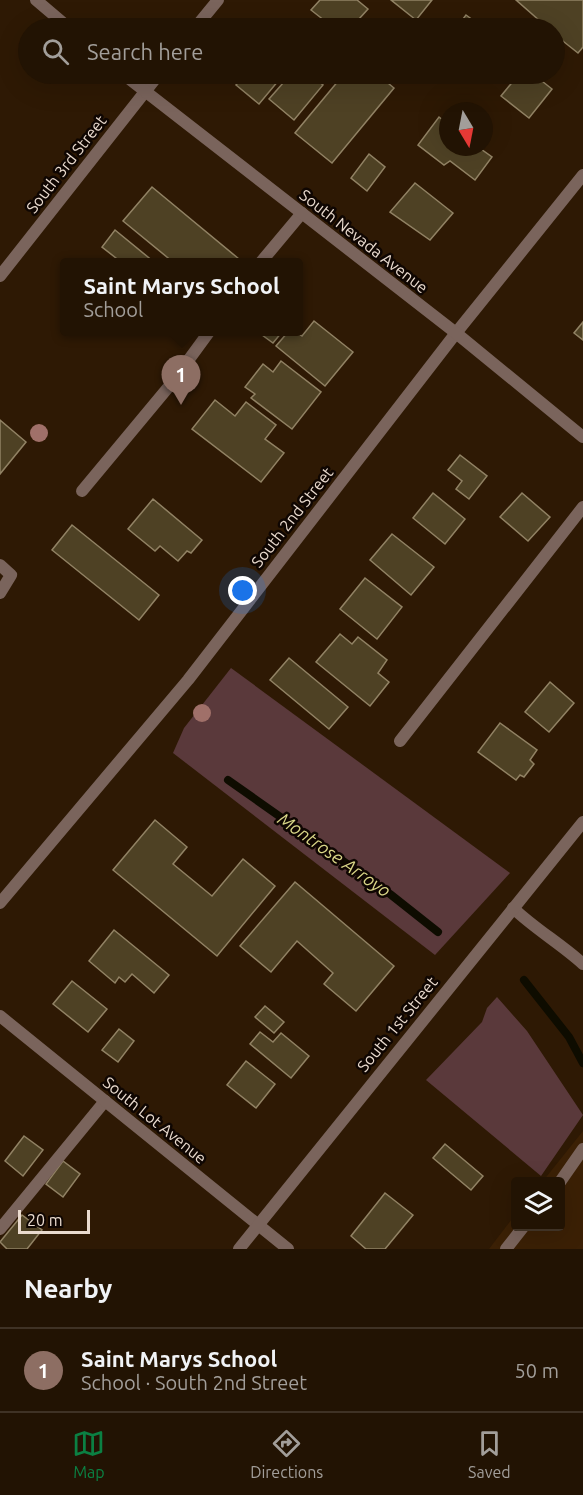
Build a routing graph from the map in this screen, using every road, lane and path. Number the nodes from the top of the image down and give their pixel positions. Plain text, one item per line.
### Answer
1 (36, 0) edge
2 (218, 0) edge
3 (57, 18) edge
4 (203, 18) edge
5 (136, 84) edge
6 (151, 84) edge
7 (145, 91) junction
8 (583, 175) edge
9 (302, 213) junction
10 (264, 258) edge
11 (0, 276) edge
12 (456, 333) junction
13 (206, 336) edge
14 (583, 437) edge
15 (82, 491) dead end
16 (583, 507) edge
17 (0, 565) edge
18 (0, 593) edge
19 (400, 741) dead end
20 (583, 822) edge
21 (0, 903) edge
22 (513, 908) junction
23 (583, 964) edge
24 (0, 1016) edge
25 (105, 1101) junction
26 (583, 1149) edge
27 (563, 1177) edge
28 (259, 1225) junction
29 (0, 1229) edge
30 (522, 1231) edge
31 (239, 1249) edge
32 (288, 1249) edge
33 (506, 1249) edge

1 - 3 street
2 - 4 street
5 - 7 street, South Nevada Avenue
6 - 7 street, South 3rd Street
7 - 9 street, South Nevada Avenue
7 - 11 street, South 3rd Street
8 - 12 street, South 2nd Street
9 - 10 street
9 - 12 street, South Nevada Avenue
12 - 14 street, South Nevada Avenue
12 - 21 street, South 2nd Street
13 - 15 street
16 - 19 street
17 - 18 street
20 - 22 street, South 1st Street
22 - 23 street
22 - 28 street, South 1st Street
24 - 25 street, South Lot Avenue
25 - 28 street, South Lot Avenue
25 - 29 street
26 - 27 street
28 - 31 street, South 1st Street
28 - 32 street, South Lot Avenue
30 - 33 street

